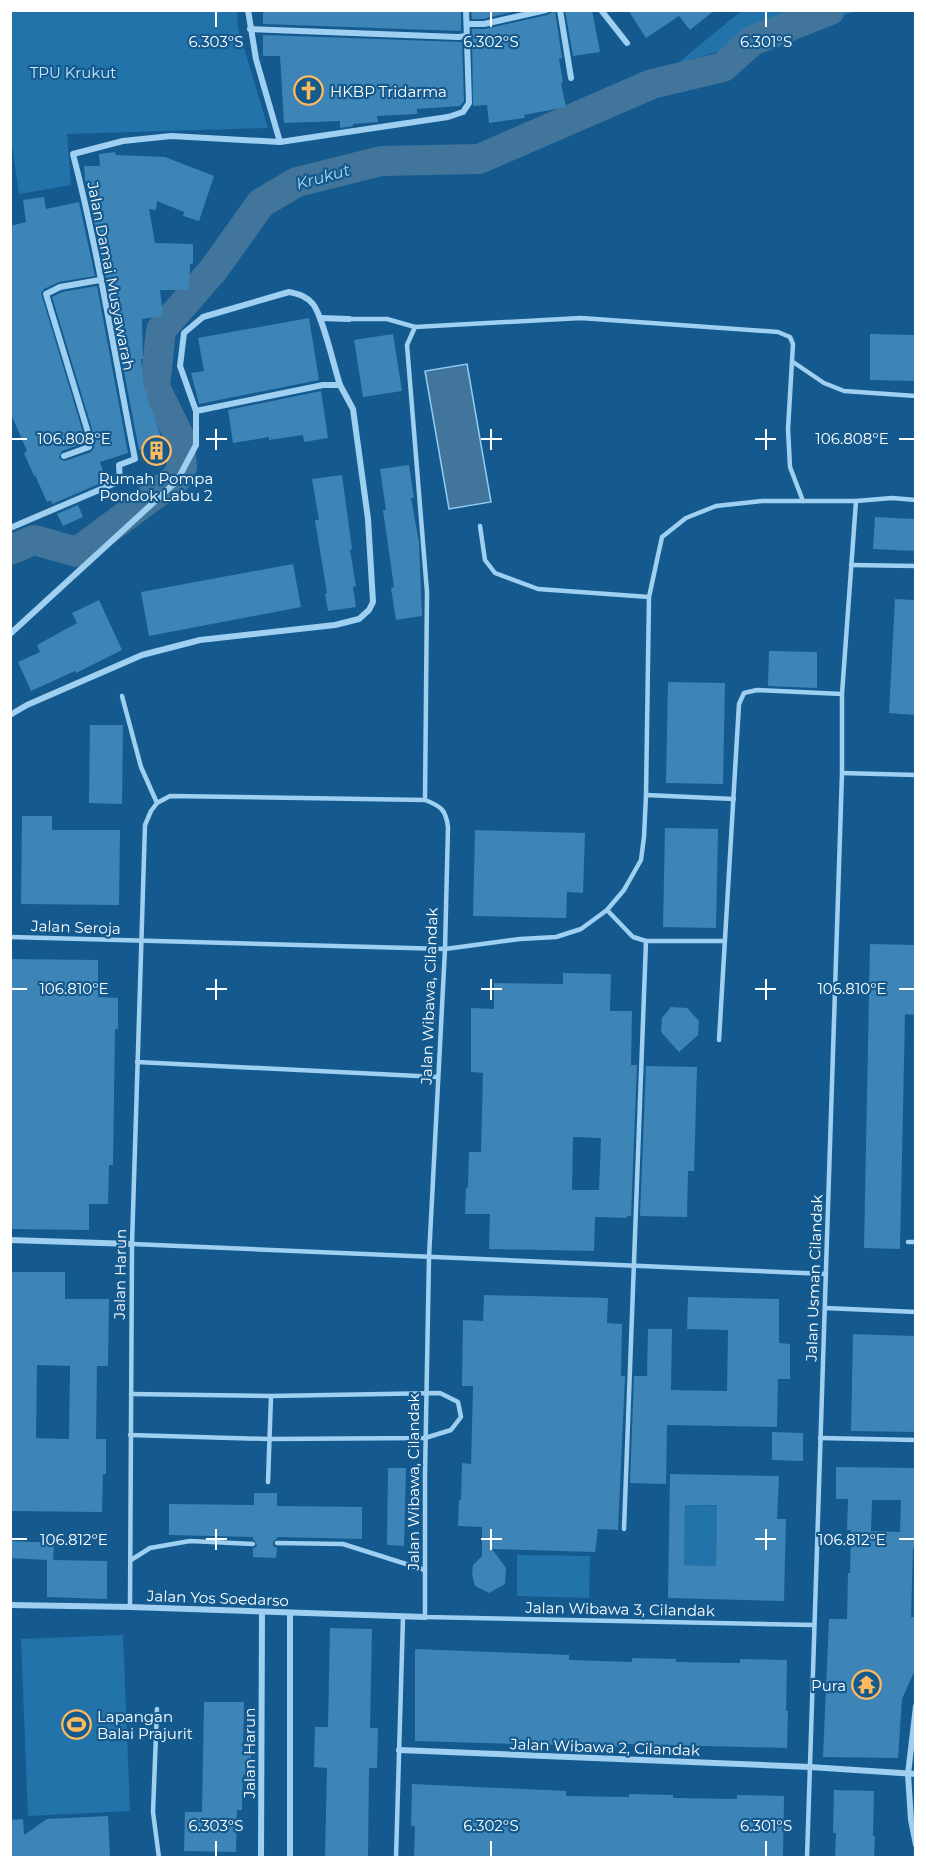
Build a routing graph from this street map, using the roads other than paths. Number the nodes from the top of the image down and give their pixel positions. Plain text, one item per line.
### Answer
1 (248, 10) edge
2 (466, 10) edge
3 (546, 10) edge
4 (560, 10) edge
5 (601, 10) edge
6 (467, 24) junction
7 (250, 29) junction
8 (467, 36) junction
9 (627, 43) dead end
10 (571, 78) dead end
11 (280, 142) junction
12 (100, 280) junction
13 (320, 318) junction
14 (349, 319) joint
15 (415, 327) junction
16 (793, 362) junction
17 (340, 385) junction
18 (915, 396) edge
19 (196, 411) junction
20 (64, 456) dead end
21 (915, 500) edge
22 (803, 501) junction
23 (856, 501) junction
24 (480, 526) dead end
25 (10, 528) edge
26 (851, 565) junction
27 (915, 566) edge
28 (649, 597) junction
29 (10, 634) edge
30 (842, 694) junction
31 (122, 696) dead end
32 (10, 715) edge
33 (842, 773) junction
34 (915, 775) edge
35 (646, 795) junction
36 (734, 799) junction
37 (425, 800) junction
38 (157, 803) junction
39 (606, 910) junction
40 (10, 937) edge
41 (141, 941) junction
42 (646, 941) junction
43 (725, 941) junction
44 (445, 949) junction
45 (719, 1040) dead end
46 (137, 1062) junction
47 (438, 1077) junction
48 (10, 1240) edge
49 (908, 1242) dead end
50 (915, 1242) edge
51 (132, 1244) junction
52 (429, 1257) junction
53 (633, 1266) junction
54 (826, 1274) junction
55 (825, 1308) junction
56 (915, 1312) edge
57 (131, 1394) junction
58 (426, 1394) junction
59 (271, 1396) junction
60 (130, 1434) junction
61 (425, 1438) junction
62 (820, 1438) junction
63 (269, 1439) junction
64 (915, 1440) edge
65 (268, 1482) dead end
66 (624, 1529) dead end
67 (278, 1543) dead end
68 (253, 1544) dead end
69 (131, 1560) junction
70 (424, 1570) junction
71 (10, 1605) edge
72 (130, 1607) junction
73 (262, 1612) junction
74 (290, 1613) junction
75 (403, 1617) junction
76 (425, 1617) junction
77 (814, 1625) junction
78 (915, 1706) edge
79 (157, 1709) dead end
80 (399, 1750) junction
81 (810, 1767) junction
82 (912, 1774) edge
83 (915, 1845) edge
84 (159, 1857) edge
85 (261, 1857) edge
86 (290, 1857) edge
87 (396, 1857) edge
88 (807, 1857) edge

1 - 7 street
2 - 6 street
3 - 6 street
4 - 10 street
5 - 9 street
6 - 8 street
7 - 8 street
7 - 11 street
8 - 11 street
11 - 12 street, Jalan Damai Musyawarah
12 - 20 street
12 - 25 street, Jalan Damai Musyawarah
13 - 14 street
13 - 17 street
13 - 19 street
14 - 15 lane
15 - 16 lane
15 - 37 lane
16 - 18 lane
16 - 22 lane
17 - 19 street
17 - 32 street
19 - 29 street
21 - 23 lane, Jalan Seroja
22 - 23 lane, Jalan Seroja
22 - 28 lane, Jalan Seroja
23 - 26 lane, Jalan Usman Cilandak
24 - 28 lane
26 - 27 lane
26 - 30 lane, Jalan Usman Cilandak
28 - 35 lane, Jalan Seroja
30 - 33 lane, Jalan Usman Cilandak
30 - 36 lane
31 - 38 lane
33 - 34 lane
33 - 54 lane, Jalan Usman Cilandak
35 - 36 lane
35 - 39 lane, Jalan Seroja
36 - 43 lane
37 - 38 lane
37 - 44 lane, Jalan Wibawa, Cilandak
38 - 41 lane
39 - 42 lane
39 - 44 lane, Jalan Seroja
40 - 41 lane, Jalan Seroja
41 - 44 lane, Jalan Seroja
41 - 46 lane, Jalan Harun
42 - 43 lane
42 - 53 lane
43 - 45 lane
44 - 47 lane, Jalan Wibawa, Cilandak
46 - 47 lane
46 - 51 lane, Jalan Harun
47 - 52 lane, Jalan Wibawa, Cilandak
48 - 51 street
49 - 50 lane
51 - 52 lane
51 - 57 lane, Jalan Harun
52 - 53 lane
52 - 58 lane, Jalan Wibawa, Cilandak
53 - 54 lane
53 - 66 lane
54 - 55 lane, Jalan Usman Cilandak
55 - 56 lane
55 - 62 lane, Jalan Usman Cilandak
57 - 59 lane
57 - 60 lane, Jalan Harun
58 - 59 lane
58 - 61 lane, Jalan Wibawa, Cilandak
58 - 61 lane
59 - 63 lane
60 - 63 lane
60 - 69 lane, Jalan Harun
61 - 63 lane
61 - 70 lane, Jalan Wibawa, Cilandak
62 - 64 lane
62 - 77 lane, Jalan Usman Cilandak
63 - 65 lane
67 - 70 lane
68 - 69 lane
69 - 72 lane, Jalan Harun
70 - 76 lane, Jalan Wibawa, Cilandak
71 - 72 street, Jalan Yos Soedarso
72 - 73 street, Jalan Yos Soedarso
73 - 74 street, Jalan Yos Soedarso
73 - 85 street, Jalan Harun
74 - 75 street, Jalan Yos Soedarso
74 - 86 street
75 - 76 street, Jalan Yos Soedarso
75 - 80 lane
76 - 77 lane, Jalan Wibawa 3, Cilandak
77 - 81 lane, Jalan Usman Cilandak
78 - 82 street
79 - 84 lane
80 - 81 street, Jalan Wibawa 2, Cilandak
80 - 87 lane
81 - 82 street, Jalan Wibawa 2, Cilandak
81 - 88 lane, Jalan Usman Cilandak
82 - 83 street

